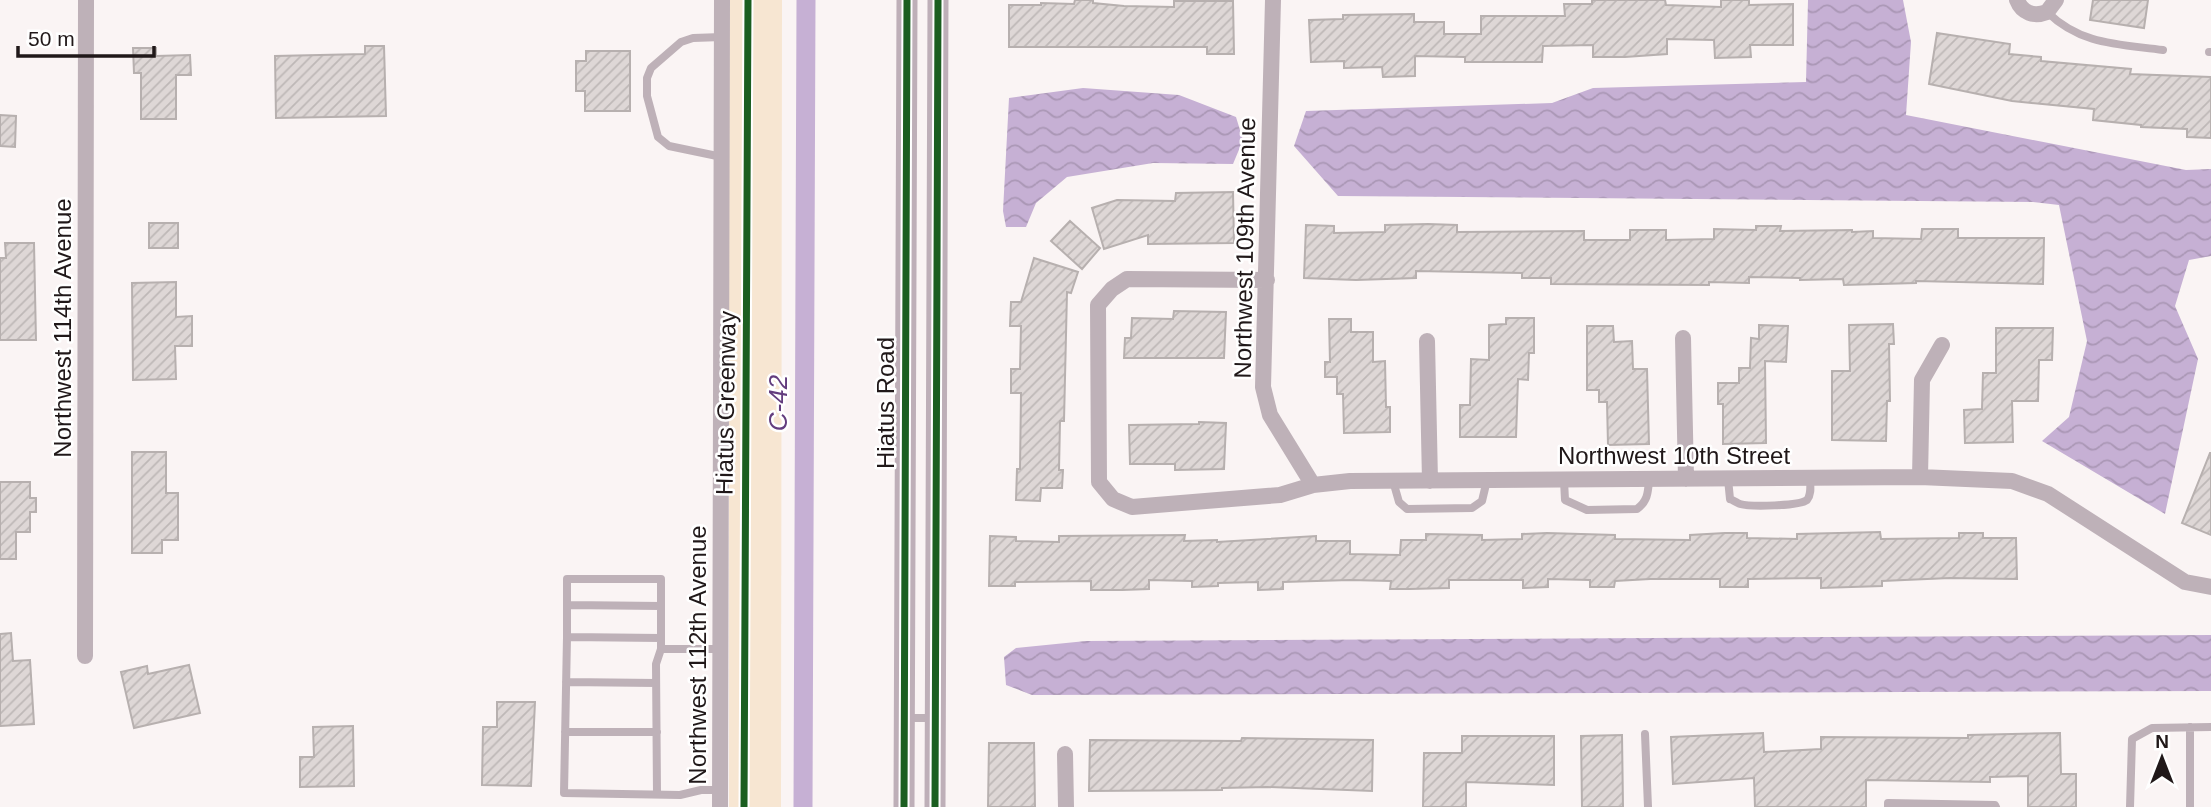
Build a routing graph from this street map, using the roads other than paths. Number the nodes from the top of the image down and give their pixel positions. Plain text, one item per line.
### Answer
1 (86, 0) edge
2 (722, 0) edge
3 (907, 0) edge
4 (938, 0) edge
5 (1273, 0) edge
6 (2017, 0) edge
7 (2052, 6) edge
8 (722, 37) junction
9 (2163, 50) dead end
10 (722, 157) junction
11 (1267, 280) junction
12 (1684, 338) dead end
13 (1427, 341) dead end
14 (1942, 345) dead end
15 (1920, 477) junction
16 (1810, 478) junction
17 (1686, 479) junction
18 (1728, 479) junction
19 (1487, 480) junction
20 (1564, 480) junction
21 (1648, 480) junction
22 (1394, 481) junction
23 (1430, 481) junction
24 (1313, 485) junction
25 (2211, 587) edge
26 (567, 605) junction
27 (661, 606) junction
28 (567, 637) junction
29 (661, 638) junction
30 (661, 649) junction
31 (721, 649) junction
32 (85, 656) dead end
33 (566, 682) junction
34 (656, 683) junction
35 (904, 718) junction
36 (935, 718) junction
37 (2190, 727) junction
38 (2211, 727) edge
39 (565, 732) junction
40 (657, 732) junction
41 (1645, 734) dead end
42 (1065, 754) dead end
43 (720, 790) junction
44 (657, 794) junction
45 (720, 807) edge
46 (904, 807) edge
47 (935, 807) edge
48 (1066, 807) edge
49 (1648, 807) edge
50 (1888, 807) edge
51 (1996, 807) edge
52 (2130, 807) edge
53 (2190, 807) edge

1 - 32 street, Northwest 114th Avenue
2 - 8 street, Northwest 112th Avenue
3 - 35 main road, Hiatus Road
4 - 36 main road, Hiatus Road
5 - 11 street, Northwest 109th Avenue
6 - 7 street
7 - 9 lane
8 - 10 street, Northwest 112th Avenue
8 - 10 lane
10 - 31 street, Northwest 112th Avenue
11 - 24 street, Northwest 109th Avenue
11 - 24 street, Northwest 10th Street
12 - 17 street
13 - 23 street
14 - 15 street
15 - 16 street, Northwest 10th Street
15 - 25 street, Northwest 10th Street
16 - 18 street, Northwest 10th Street
16 - 18 lane
17 - 18 street, Northwest 10th Street
17 - 21 street, Northwest 10th Street
19 - 20 street, Northwest 10th Street
19 - 22 lane
19 - 23 street, Northwest 10th Street
20 - 21 street, Northwest 10th Street
20 - 21 lane
22 - 23 street, Northwest 10th Street
22 - 24 street, Northwest 10th Street
26 - 27 lane
26 - 27 lane
26 - 28 lane
27 - 29 lane
28 - 29 lane
28 - 33 lane
29 - 30 lane
30 - 31 lane
30 - 34 lane
31 - 43 street, Northwest 112th Avenue
33 - 34 lane
33 - 39 lane
34 - 40 lane
35 - 36 lane
35 - 46 main road, Hiatus Road
36 - 47 main road, Hiatus Road
37 - 38 lane
37 - 52 lane
37 - 53 lane
39 - 40 lane
39 - 44 lane
40 - 44 lane
41 - 49 lane
42 - 48 street
43 - 44 lane
43 - 45 street, Northwest 112th Avenue
50 - 51 lane

